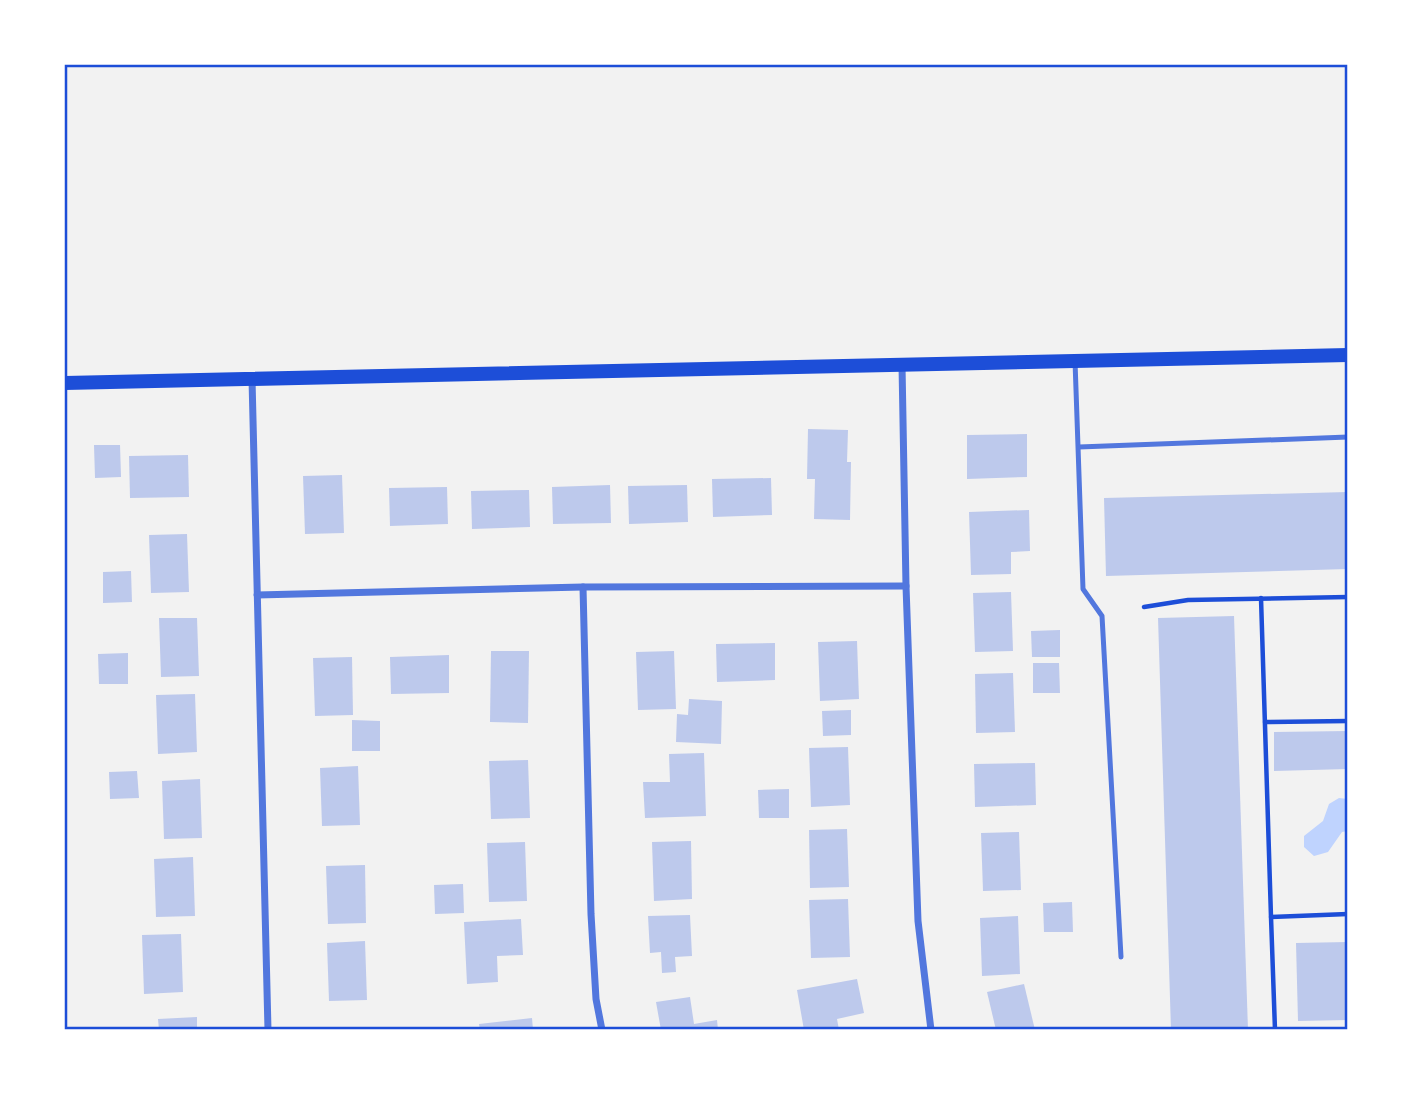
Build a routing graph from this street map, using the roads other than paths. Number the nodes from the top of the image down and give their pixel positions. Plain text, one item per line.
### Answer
1 (1348, 355) edge
2 (1075, 361) junction
3 (902, 365) junction
4 (252, 379) junction
5 (65, 383) edge
6 (1348, 437) edge
7 (1079, 447) junction
8 (906, 586) junction
9 (583, 587) junction
10 (257, 595) junction
11 (1121, 957) dead end
12 (268, 1030) edge
13 (603, 1030) edge
14 (931, 1030) edge

1 - 2 main road
2 - 3 main road
2 - 7 lane
3 - 4 main road
3 - 8 street
4 - 5 main road
4 - 10 street
6 - 7 lane
7 - 11 lane
8 - 9 street
8 - 14 street
9 - 10 street
9 - 13 street
10 - 12 street

